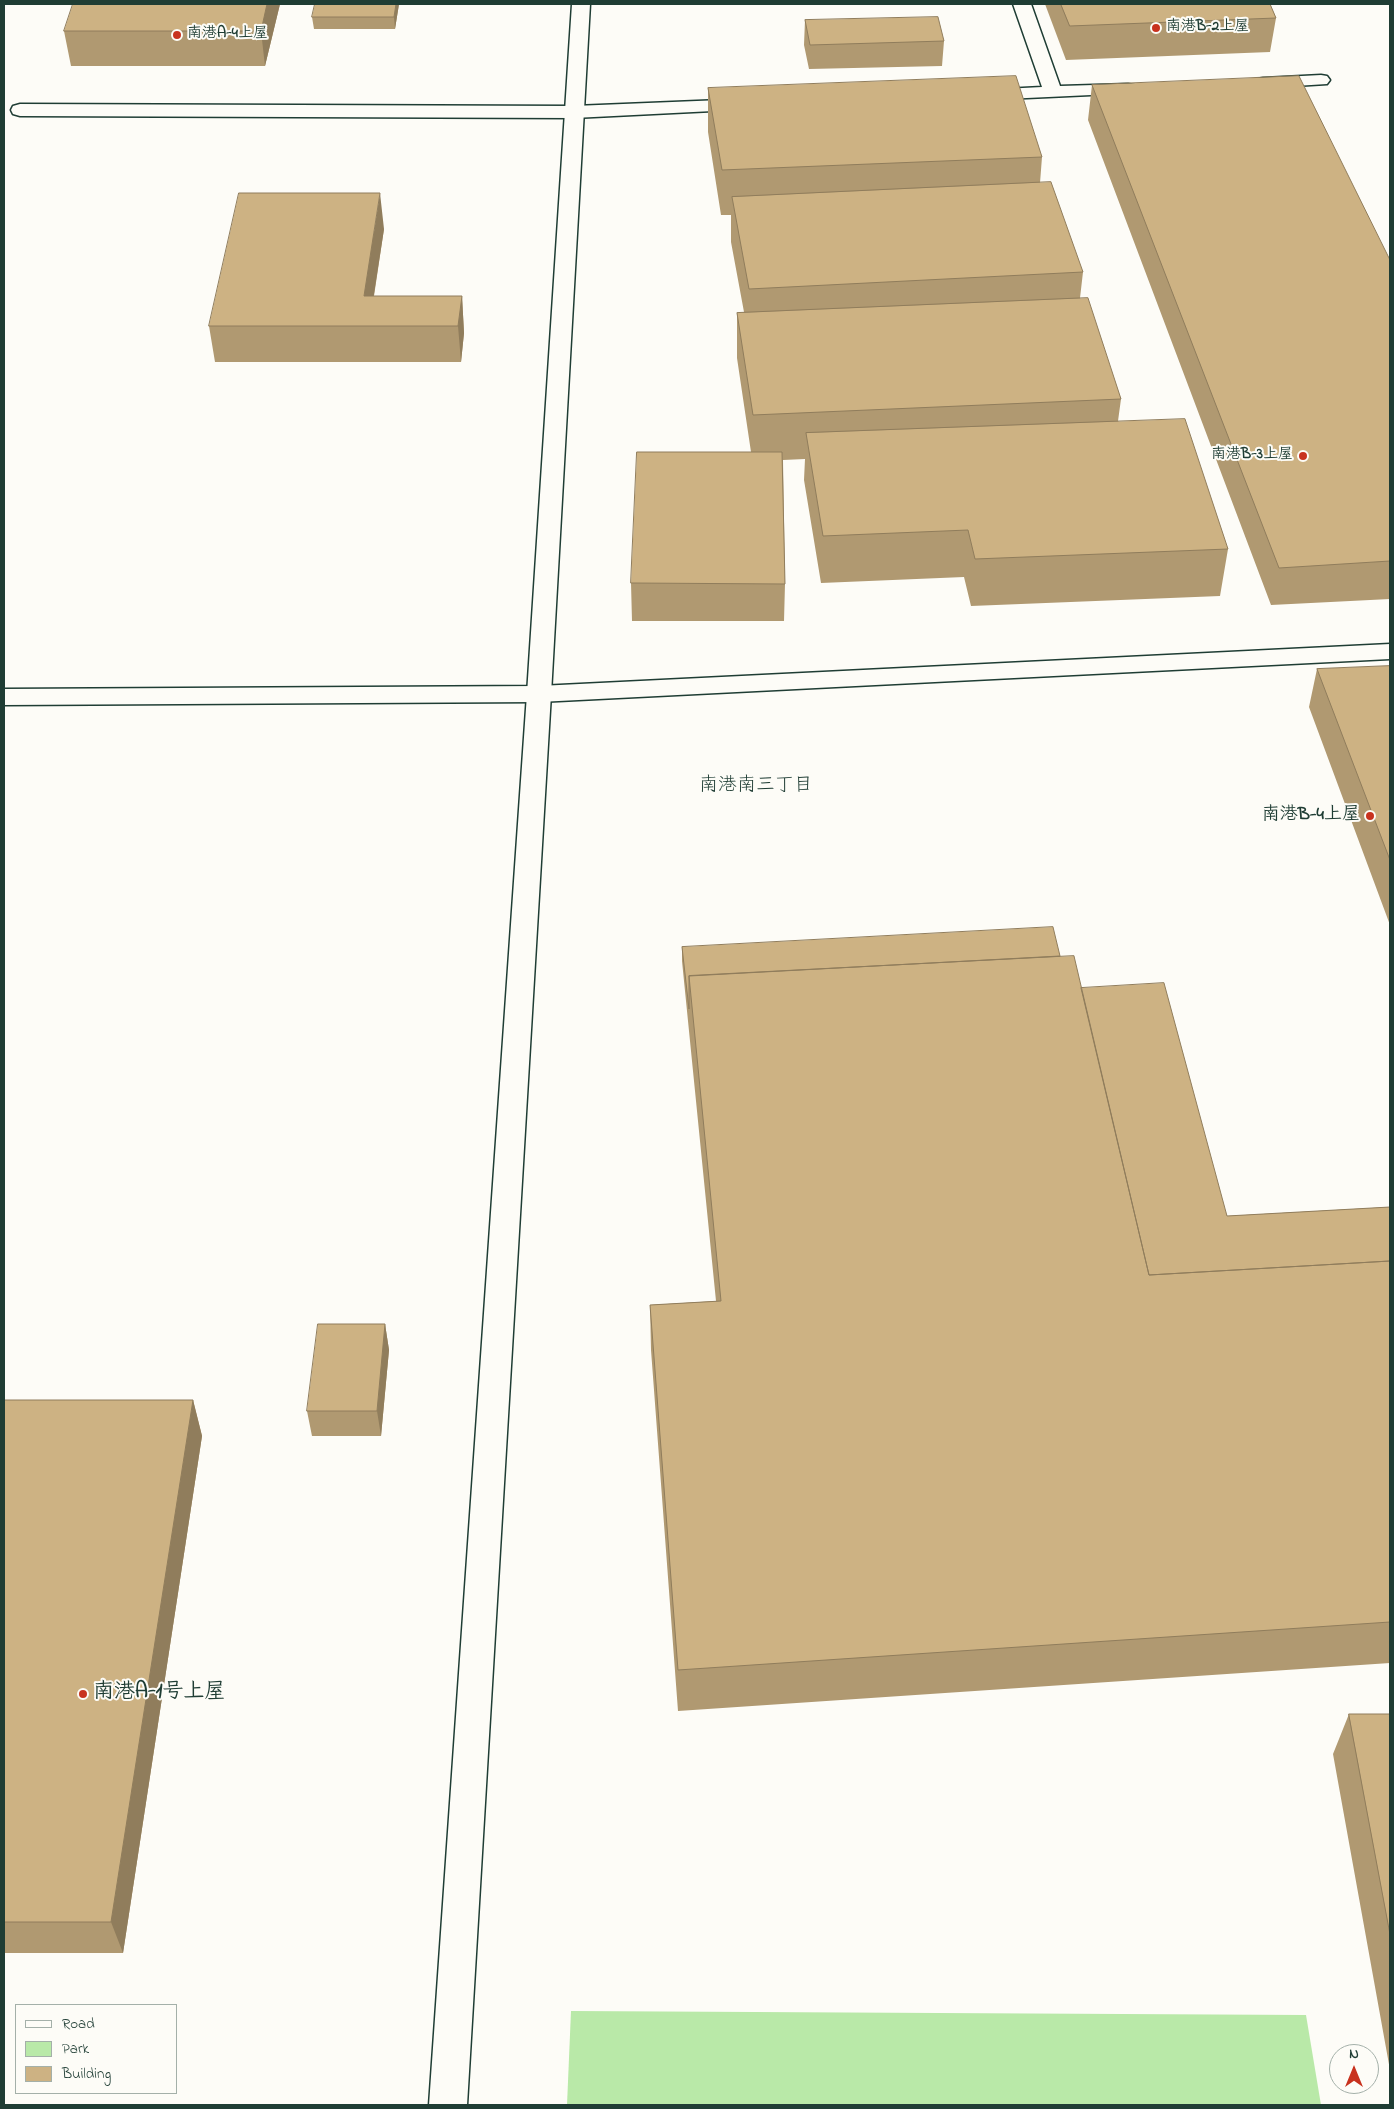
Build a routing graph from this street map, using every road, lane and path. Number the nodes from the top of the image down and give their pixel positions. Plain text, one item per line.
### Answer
1 (580, 4) edge
2 (1022, 4) edge
3 (1321, 80) dead end
4 (1242, 84) edge
5 (1142, 88) edge
6 (1053, 92) junction
7 (965, 96) edge
8 (759, 104) edge
9 (20, 110) dead end
10 (574, 112) junction
11 (1390, 652) edge
12 (539, 694) junction
13 (4, 697) edge
14 (448, 2105) edge

1 - 10 street
2 - 6 street
3 - 4 street
5 - 6 street
6 - 7 street
8 - 10 street
9 - 10 street
10 - 12 street
11 - 12 street
12 - 13 street
12 - 14 street

